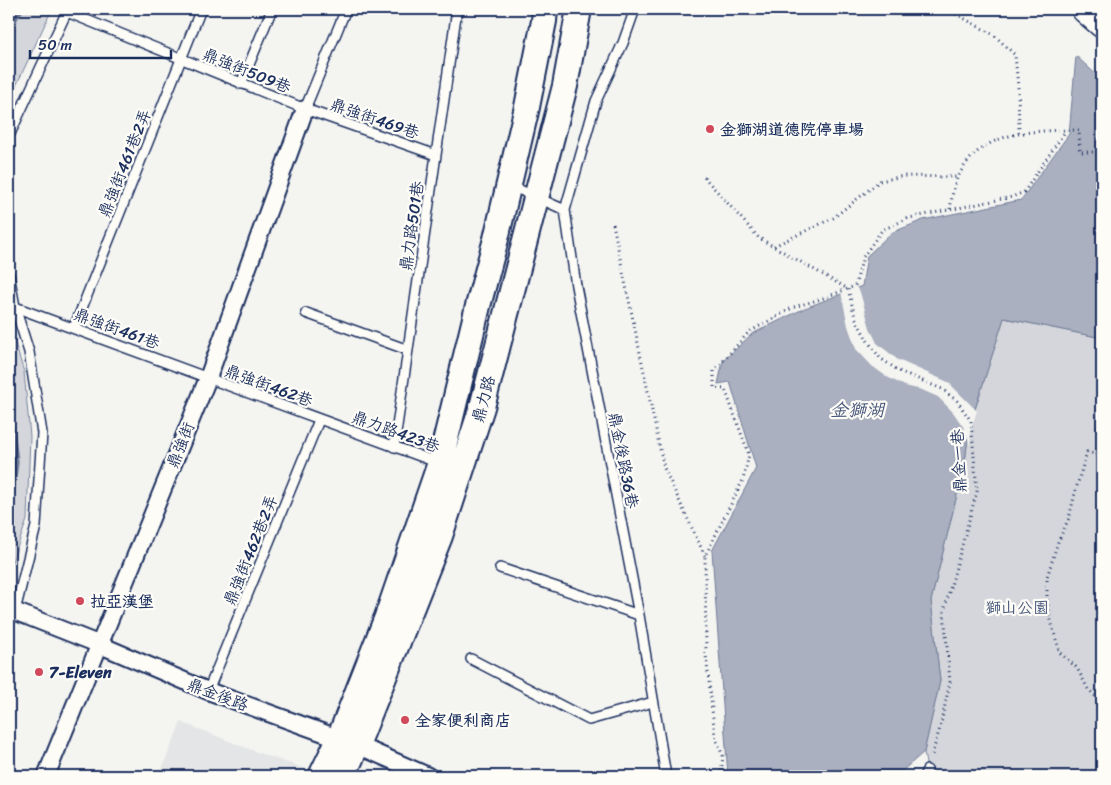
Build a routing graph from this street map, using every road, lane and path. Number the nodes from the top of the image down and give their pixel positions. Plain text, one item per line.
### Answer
1 (201, 9) edge
2 (272, 9) edge
3 (346, 9) edge
4 (457, 9) edge
5 (545, 9) edge
6 (579, 9) edge
7 (635, 9) edge
8 (947, 9) edge
9 (1086, 9) edge
10 (67, 10) edge
11 (1102, 23) edge
12 (181, 60) junction
13 (241, 84) junction
14 (305, 110) junction
15 (1066, 130) junction
16 (1019, 133) junction
17 (9, 136) edge
18 (1102, 137) edge
19 (1102, 148) edge
20 (1102, 152) edge
21 (436, 155) junction
22 (704, 177) dead end
23 (958, 177) junction
24 (508, 184) junction
25 (535, 197) junction
26 (950, 209) junction
27 (565, 210) junction
28 (613, 224) dead end
29 (773, 246) junction
30 (9, 274) edge
31 (848, 289) junction
32 (15, 306) junction
33 (306, 313) dead end
34 (74, 328) junction
35 (408, 350) junction
36 (208, 378) junction
37 (319, 420) junction
38 (394, 447) junction
39 (1102, 456) edge
40 (452, 467) junction
41 (705, 556) junction
42 (500, 568) dead end
43 (12, 610) edge
44 (639, 615) junction
45 (98, 644) junction
46 (471, 659) dead end
47 (208, 691) junction
48 (653, 702) junction
49 (1102, 703) edge
50 (348, 742) junction
51 (1102, 770) edge
52 (926, 773) edge
53 (46, 776) edge
54 (322, 776) edge
55 (343, 776) edge
56 (428, 776) edge
57 (666, 776) edge
58 (721, 776) edge
59 (1051, 776) edge

1 - 12 lane, 鼎強街461巷2弄
2 - 13 lane
3 - 14 lane
4 - 21 lane, 鼎力路501巷
5 - 24 street, 鼎力路
6 - 25 street, 鼎力路
7 - 27 lane
8 - 16 path
9 - 11 highway
10 - 12 lane, 鼎強街509巷
10 - 17 lane
12 - 13 lane, 鼎強街509巷
12 - 34 lane, 鼎強街461巷2弄
13 - 14 lane, 鼎強街509巷
14 - 21 lane, 鼎強街469巷
14 - 36 street, 鼎強街
15 - 16 path
15 - 20 path
15 - 26 path
16 - 23 path
18 - 19 path
21 - 35 lane, 鼎力路501巷
22 - 29 path
23 - 26 path
23 - 29 path
24 - 25 lane
24 - 40 street, 鼎力路
25 - 27 lane
25 - 40 street, 鼎力路
26 - 31 path
27 - 44 lane, 鼎金後路36巷
28 - 41 path
29 - 31 path
30 - 32 lane
31 - 41 path
31 - 52 path, 鼎金一巷
32 - 34 lane, 鼎強街461巷
32 - 43 lane
33 - 35 lane
34 - 36 lane, 鼎強街461巷
35 - 38 lane, 鼎力路501巷
36 - 37 lane, 鼎強街462巷
36 - 45 street, 鼎強街
37 - 38 lane, 鼎力路423巷
37 - 47 lane, 鼎強街462巷2弄
38 - 40 lane, 鼎力路423巷
39 - 49 path
40 - 50 street, 鼎力路
41 - 58 path
42 - 44 lane
43 - 45 street, 鼎金後路
44 - 48 lane, 鼎金後路36巷
45 - 47 street, 鼎金後路
45 - 53 street, 鼎強街
46 - 48 lane
47 - 50 street, 鼎金後路
48 - 57 lane, 鼎金後路36巷
50 - 54 street, 鼎力路
50 - 55 street, 鼎力路
50 - 56 street, 鼎金後路
51 - 59 path

